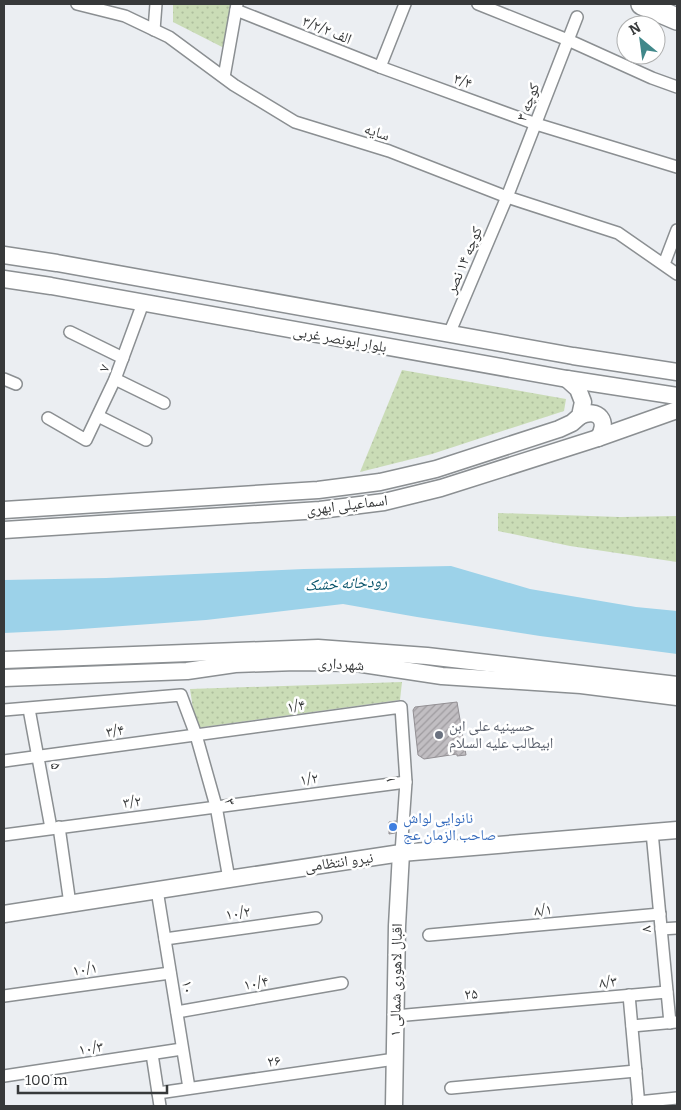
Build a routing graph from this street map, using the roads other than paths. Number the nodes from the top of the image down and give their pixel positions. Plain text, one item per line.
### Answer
1 (77, 4) edge
2 (156, 4) edge
3 (405, 4) edge
4 (478, 4) edge
5 (642, 4) edge
6 (236, 7) edge
7 (578, 17) dead end
8 (677, 20) edge
9 (154, 30) junction
10 (568, 40) junction
11 (380, 67) junction
12 (224, 77) junction
13 (677, 87) edge
14 (536, 124) junction
15 (677, 167) edge
16 (507, 198) junction
17 (676, 235) edge
18 (4, 255) edge
19 (664, 264) junction
20 (677, 274) edge
21 (4, 279) edge
22 (142, 303) junction
23 (300, 307) junction
24 (295, 330) junction
25 (70, 332) dead end
26 (449, 334) junction
27 (123, 358) junction
28 (677, 372) edge
29 (4, 379) edge
30 (116, 379) junction
31 (567, 379) junction
32 (16, 384) dead end
33 (677, 396) edge
34 (164, 403) dead end
35 (677, 410) edge
36 (98, 416) junction
37 (580, 416) junction
38 (48, 418) dead end
39 (598, 438) junction
40 (146, 440) dead end
41 (4, 510) edge
42 (4, 530) edge
43 (4, 660) edge
44 (4, 678) edge
45 (677, 685) edge
46 (677, 697) edge
47 (401, 707) joint
48 (29, 709) junction
49 (4, 710) edge
50 (196, 735) junction
51 (39, 756) junction
52 (4, 761) edge
53 (406, 782) junction
54 (216, 806) junction
55 (55, 828) junction
56 (677, 830) edge
57 (652, 832) junction
58 (4, 834) edge
59 (401, 853) junction
60 (229, 878) junction
61 (157, 890) junction
62 (70, 904) junction
63 (4, 914) edge
64 (660, 914) junction
65 (316, 918) dead end
66 (677, 928) edge
67 (661, 930) junction
68 (430, 936) dead end
69 (165, 939) junction
70 (170, 972) junction
71 (342, 984) dead end
72 (667, 992) junction
73 (629, 995) junction
74 (4, 996) edge
75 (550, 1002) joint
76 (177, 1012) junction
77 (395, 1016) junction
78 (674, 1022) edge
79 (632, 1026) junction
80 (182, 1049) junction
81 (152, 1054) junction
82 (394, 1059) junction
83 (636, 1071) junction
84 (4, 1076) edge
85 (189, 1088) junction
86 (451, 1088) dead end
87 (158, 1092) junction
88 (677, 1098) edge
89 (638, 1104) edge
90 (160, 1106) edge
91 (394, 1106) edge

1 - 9 street, سایه
2 - 9 street
3 - 11 street
4 - 10 street
5 - 8 highway
6 - 11 street, ۳/۲/۲ الف
6 - 12 street
7 - 10 street, کوچه ۳
9 - 12 street, سایه
10 - 13 street
10 - 14 street, کوچه ۳
11 - 14 street, ۳/۴
12 - 16 street, سایه
14 - 15 street, ۳/۴
14 - 16 street, کوچه ۳
16 - 19 street, سایه
16 - 26 street, کوچه ۱۴ نصر
17 - 19 street
18 - 23 main road, بلوار ابونصر غربی
19 - 20 street, سایه
21 - 22 main road, بلوار ابونصر غربی
22 - 24 main road, بلوار ابونصر غربی
22 - 27 street, ۷
23 - 24 main road
23 - 26 main road, بلوار ابونصر غربی
24 - 31 main road, بلوار ابونصر غربی
25 - 27 street
26 - 28 main road, بلوار ابونصر غربی
27 - 30 street, ۷
29 - 32 street
30 - 34 street
30 - 36 street, ۷
31 - 33 main road, بلوار ابونصر غربی
31 - 37 main road
35 - 39 main road, اسماعیلی ابهری
36 - 38 street, ۷
36 - 40 street
37 - 39 main road
37 - 41 main road, اسماعیلی ابهری
39 - 42 main road, اسماعیلی ابهری
43 - 45 main road, شهرداری
44 - 46 main road, شهرداری
47 - 50 street, ۱/۴
47 - 53 street, ۱
48 - 49 street
48 - 50 street, ۳
48 - 51 street, ۵
50 - 51 street, ۳/۴
50 - 54 street, ۳
51 - 52 street, ۳/۴
51 - 55 street, ۵
53 - 54 street, ۱/۲
53 - 59 street, ۱
54 - 55 street, ۳/۲
54 - 60 street, ۳
55 - 58 street, ۳/۲
55 - 62 street, ۵
56 - 57 main road, نیرو انتظامی
57 - 59 main road, نیرو انتظامی
57 - 64 street, ۸
59 - 60 main road, نیرو انتظامی
59 - 77 main road, اقبال لاهوری شمالی ۱
60 - 61 main road, نیرو انتظامی
61 - 62 main road, نیرو انتظامی
61 - 69 street, ۱۰
62 - 63 main road, نیرو انتظامی
64 - 67 street, ۸
64 - 68 street, ۸/۱
65 - 69 street, ۱۰/۲
66 - 67 street
67 - 72 street, ۸
69 - 70 street, ۱۰
70 - 74 street, ۱۰/۱
70 - 76 street, ۱۰
71 - 76 street, ۱۰/۴
72 - 73 street, ۸/۳
72 - 78 street, ۸
73 - 75 street, ۸/۳
73 - 79 street
75 - 77 street, ۲۵
76 - 80 street, ۱۰
77 - 82 main road, اقبال لاهوری شمالی ۱
78 - 79 street
79 - 83 street
80 - 81 street, ۱۰/۳
80 - 85 street, ۱۰
81 - 84 street, ۱۰/۳
81 - 87 street
82 - 85 street, ۲۶
82 - 91 main road, اقبال لاهوری شمالی ۱
83 - 86 street
83 - 89 street
85 - 87 street, ۲۶
87 - 90 street
88 - 89 street

